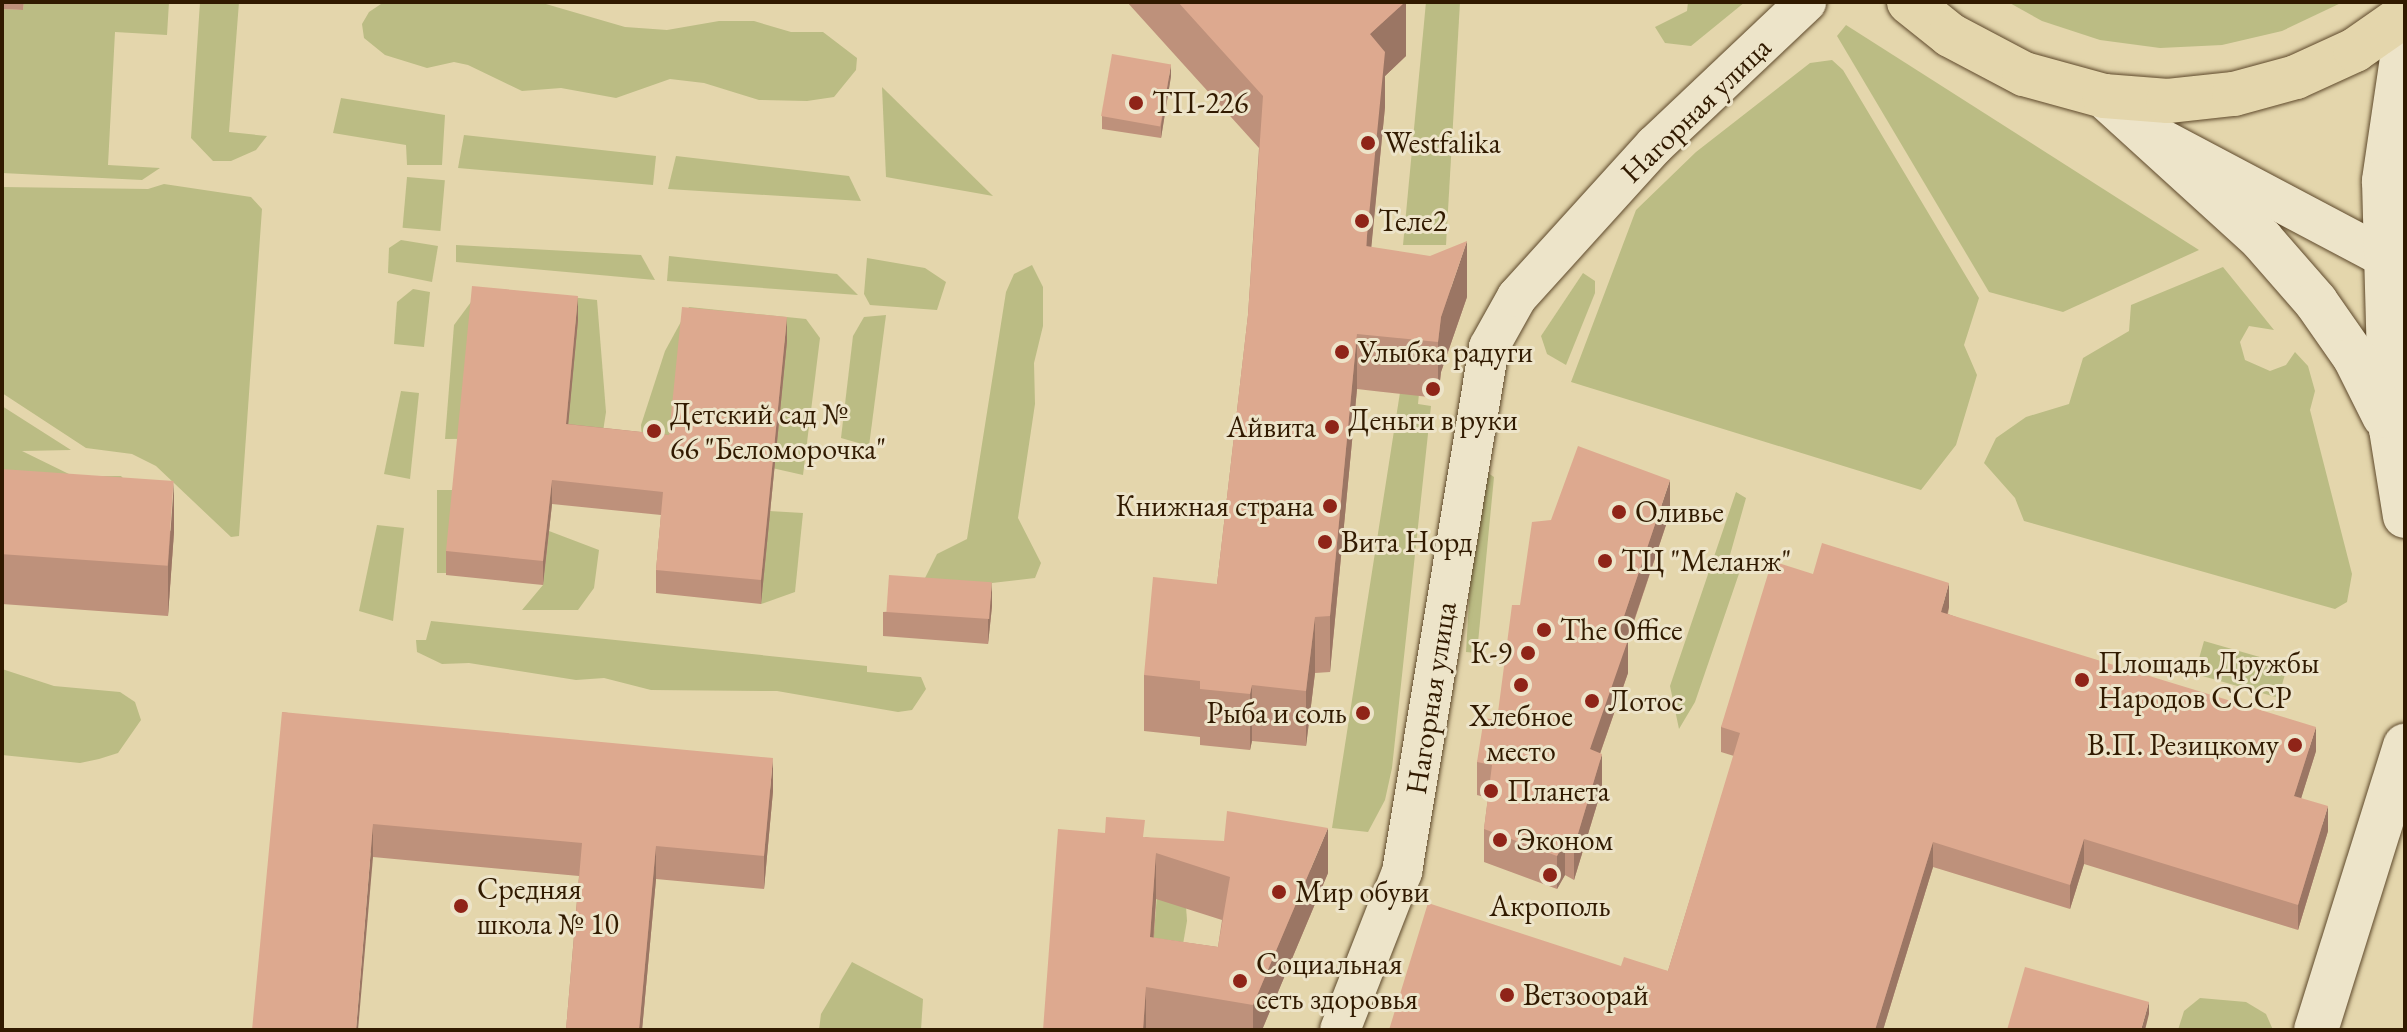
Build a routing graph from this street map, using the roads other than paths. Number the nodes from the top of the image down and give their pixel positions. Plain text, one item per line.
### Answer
1 (1806, 2) edge
2 (1909, 2) edge
3 (2405, 15) edge
4 (2405, 38) edge
5 (2104, 96) junction
6 (2151, 134) junction
7 (2395, 262) edge
8 (2391, 429) junction
9 (2405, 516) edge
10 (2405, 746) edge
11 (1340, 1030) edge
12 (2316, 1030) edge

1 - 11 street, Нагорная улица
2 - 5 main road
3 - 5 main road
4 - 7 street
5 - 6 street
6 - 7 street
6 - 8 street
7 - 8 street
8 - 9 street
10 - 12 street

